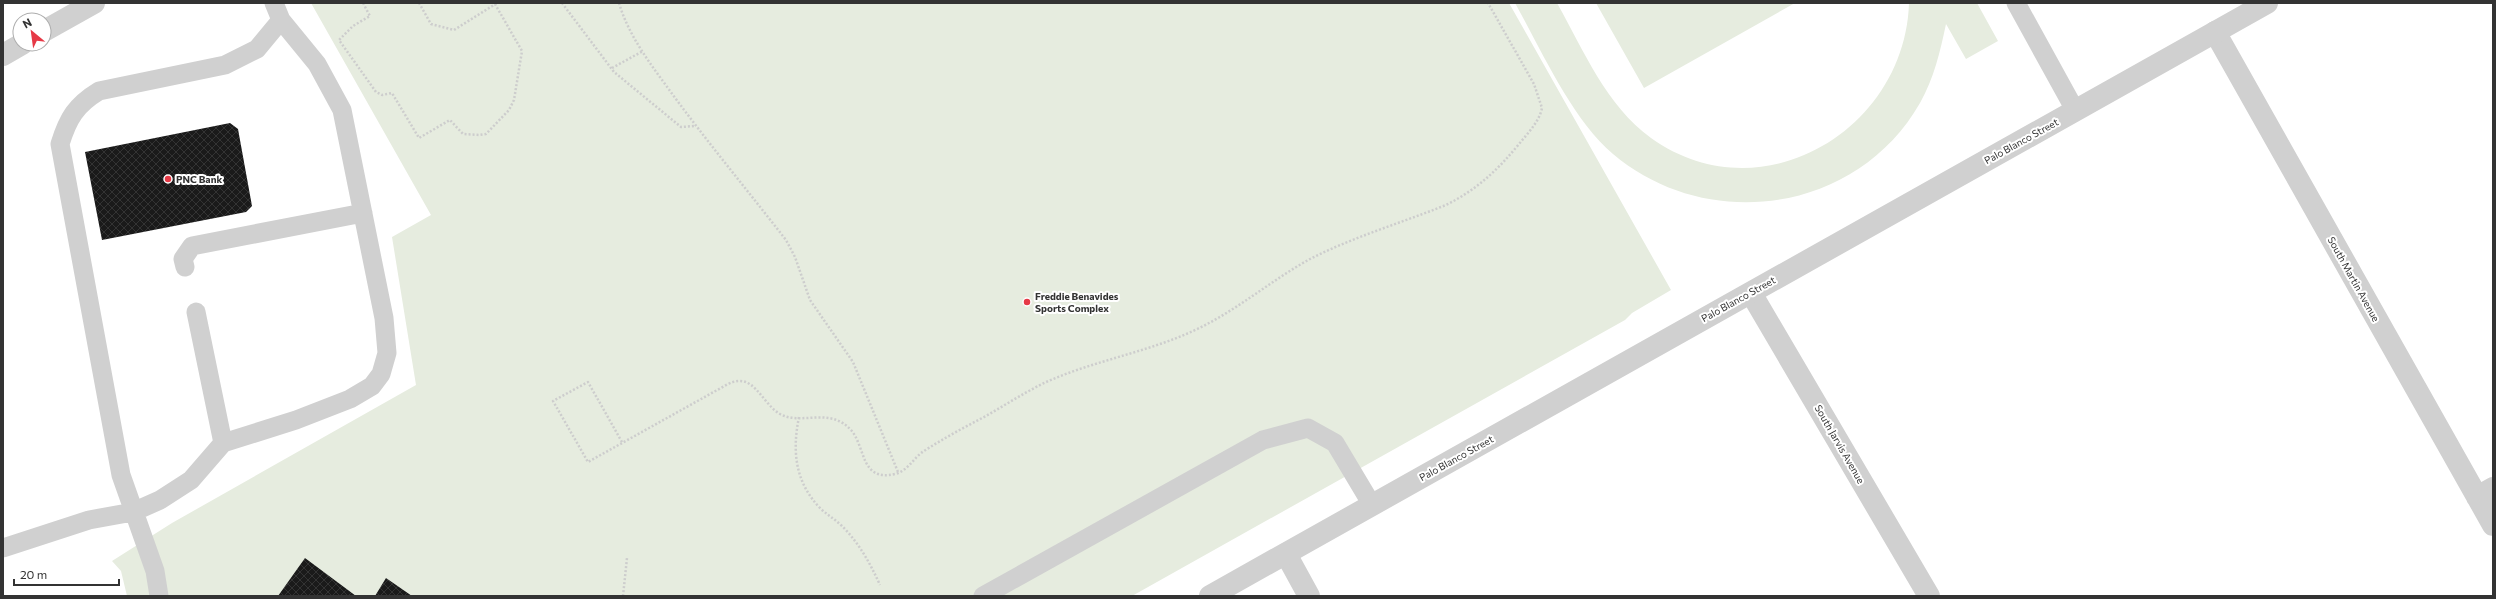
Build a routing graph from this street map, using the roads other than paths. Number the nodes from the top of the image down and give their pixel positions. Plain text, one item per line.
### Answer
1 (94, 3) edge
2 (2016, 3) edge
3 (2266, 3) edge
4 (278, 12) edge
5 (52, 27) edge
6 (2215, 32) junction
7 (12, 50) edge
8 (3, 55) edge
9 (2076, 110) junction
10 (363, 213) junction
11 (185, 266) dead end
12 (1750, 293) junction
13 (196, 312) dead end
14 (223, 443) junction
15 (2485, 492) edge
16 (1372, 505) junction
17 (133, 512) junction
18 (2493, 525) edge
19 (3, 548) edge
20 (1286, 554) junction
21 (159, 596) edge
22 (983, 596) edge
23 (1210, 596) edge
24 (1309, 596) edge
25 (1929, 596) edge

1 - 5 street
2 - 9 lane
3 - 6 street, Palo Blanco Street
4 - 10 lane
4 - 17 lane
6 - 9 street, Palo Blanco Street
6 - 15 street, South Martin Avenue
7 - 8 street
9 - 12 street, Palo Blanco Street
10 - 11 lane
10 - 14 lane
12 - 16 street, Palo Blanco Street
12 - 25 street, South Jarvis Avenue
13 - 14 lane
14 - 17 lane
15 - 18 street, South Martin Avenue
16 - 20 street, Palo Blanco Street
16 - 22 lane
17 - 19 lane
17 - 21 lane
20 - 23 street, Palo Blanco Street
20 - 24 street

